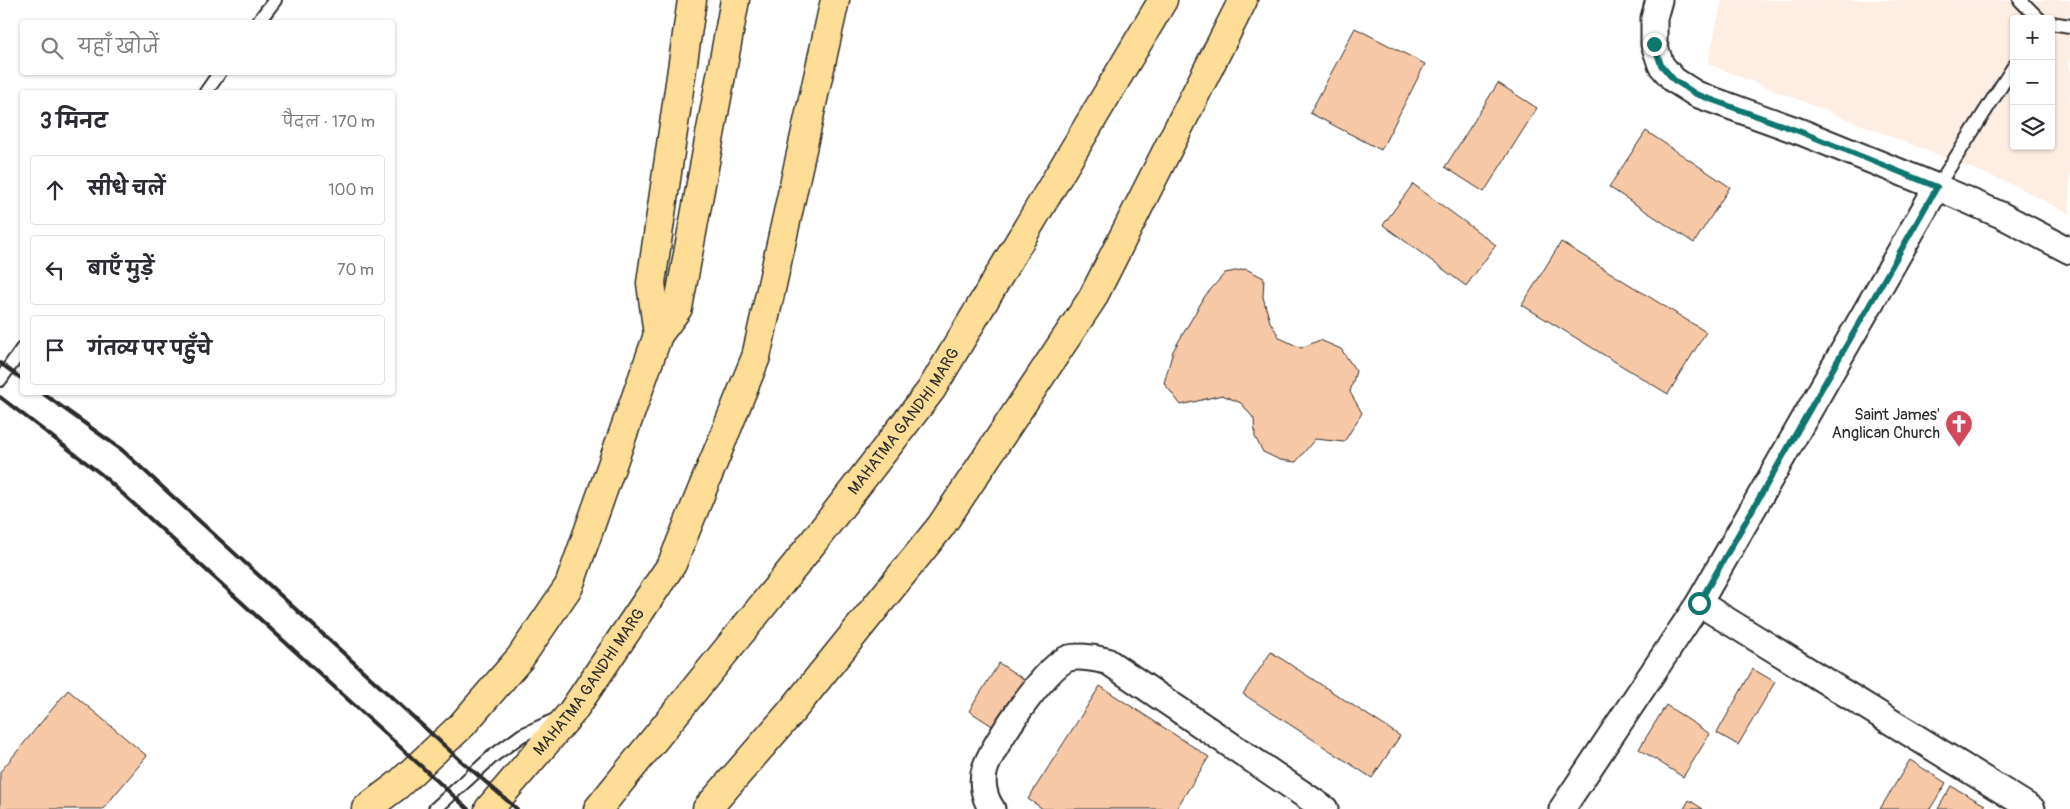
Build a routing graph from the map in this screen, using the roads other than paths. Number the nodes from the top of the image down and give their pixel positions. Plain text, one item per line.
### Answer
1 (275, 0) edge
2 (692, 0) edge
3 (735, 0) edge
4 (835, 0) edge
5 (1163, 0) edge
6 (1243, 0) edge
7 (1659, 0) edge
8 (2020, 0) edge
9 (2035, 15) edge
10 (260, 20) edge
11 (2055, 24) edge
12 (2070, 26) edge
13 (2010, 72) edge
14 (218, 75) edge
15 (207, 90) edge
16 (1937, 187) junction
17 (2070, 251) edge
18 (658, 334) junction
19 (20, 352) edge
20 (0, 380) edge
21 (1699, 603) junction
22 (572, 712) junction
23 (366, 809) edge
24 (435, 809) edge
25 (489, 809) edge
26 (598, 809) edge
27 (707, 809) edge
28 (992, 809) edge
29 (1325, 809) edge
30 (1562, 809) edge
31 (2032, 809) edge

1 - 10 lane
2 - 18 highway
3 - 18 highway
4 - 22 highway, MAHATMA GANDHI MARG
5 - 26 highway, MAHATMA GANDHI MARG
6 - 27 highway
7 - 16 street
8 - 9 lane
11 - 12 lane
13 - 16 lane
14 - 15 lane
16 - 17 street
16 - 21 street
18 - 23 highway
19 - 20 lane
21 - 30 street
21 - 31 street
22 - 24 lane
22 - 25 highway, MAHATMA GANDHI MARG
28 - 29 street

